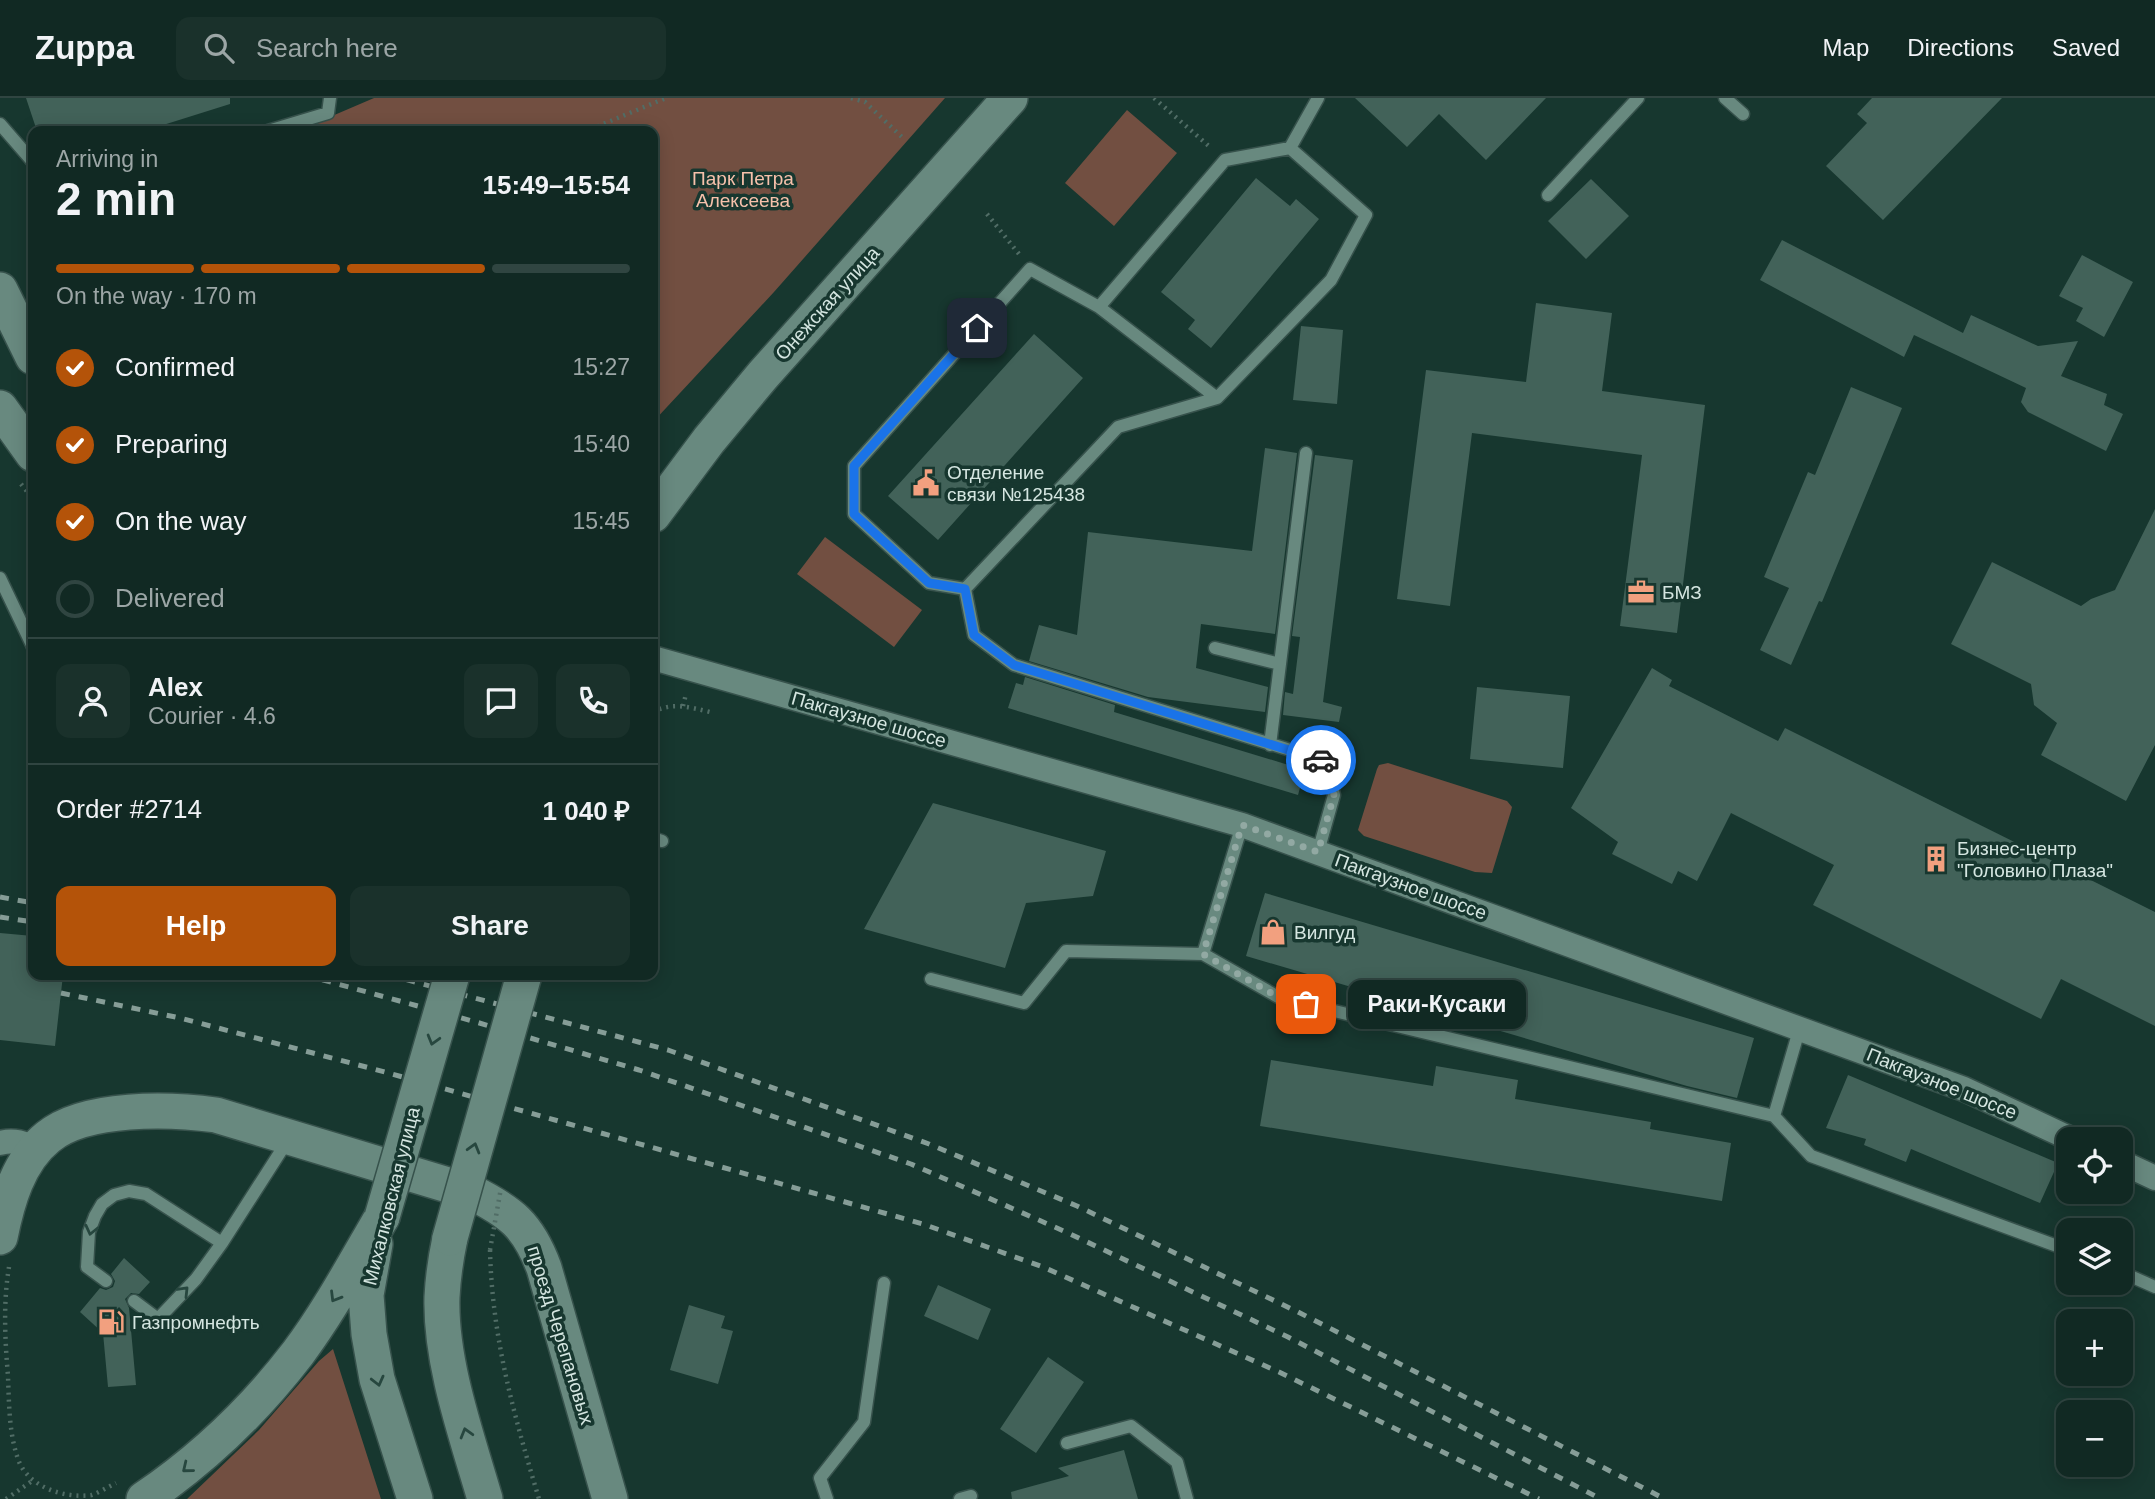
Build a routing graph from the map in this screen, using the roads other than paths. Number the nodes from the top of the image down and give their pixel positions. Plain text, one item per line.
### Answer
1 (330, 98) edge
2 (1010, 98) edge
3 (1318, 98) edge
4 (1638, 98) edge
5 (1725, 98) edge
6 (1743, 114) dead end
7 (0, 124) edge
8 (285, 126) edge
9 (1290, 148) junction
10 (28, 156) edge
11 (1548, 195) dead end
12 (0, 290) edge
13 (1099, 307) junction
14 (28, 347) edge
15 (1217, 398) junction
16 (0, 408) edge
17 (28, 447) edge
18 (1306, 453) dead end
19 (658, 508) edge
20 (0, 578) edge
21 (965, 589) junction
22 (28, 637) edge
23 (1215, 648) dead end
24 (658, 659) edge
25 (1280, 664) junction
26 (1270, 745) junction
27 (1242, 825) junction
28 (1318, 852) junction
29 (1203, 954) junction
30 (931, 979) dead end
31 (451, 980) edge
32 (523, 980) edge
33 (1800, 1027) junction
34 (1774, 1116) junction
35 (2056, 1132) edge
36 (290, 1137) junction
37 (0, 1143) edge
38 (37, 1149) junction
39 (2133, 1168) edge
40 (2155, 1178) edge
41 (382, 1217) junction
42 (0, 1237) edge
43 (222, 1243) junction
44 (2056, 1246) edge
45 (2133, 1277) edge
46 (106, 1281) dead end
47 (884, 1283) dead end
48 (2155, 1287) edge
49 (134, 1301) dead end
50 (1066, 1443) dead end
51 (144, 1499) edge
52 (415, 1499) edge
53 (485, 1499) edge
54 (610, 1499) edge
55 (827, 1499) edge
56 (1187, 1499) edge

1 - 8 lane
2 - 19 main road, Онежская улица
3 - 9 lane
4 - 11 lane
5 - 6 lane
7 - 10 lane
9 - 13 lane
9 - 15 lane
12 - 14 main road
13 - 15 lane
13 - 21 lane
15 - 21 lane
16 - 17 main road
18 - 25 lane
20 - 22 lane
21 - 26 lane
23 - 25 lane
24 - 27 street, Пакгаузное шоссе
25 - 26 lane
26 - 28 lane
27 - 28 street, Пакгаузное шоссе
27 - 29 lane
28 - 33 street, Пакгаузное шоссе
29 - 30 lane
29 - 34 lane
31 -> 41 main road, Михалковская улица, bridge
53 -> 32 main road, bridge
33 - 34 lane
33 - 35 street, Пакгаузное шоссе
34 - 44 lane
36 - 38 main road, проезд Черепановых
36 - 43 lane
36 - 54 main road, проезд Черепановых
37 - 38 street
38 - 42 main road, проезд Черепановых
39 - 40 street
41 -> 51 main road
41 -> 52 main road, Михалковская улица
43 -> 46 lane
49 -> 43 lane
45 - 48 lane
47 - 55 lane
50 - 56 lane

